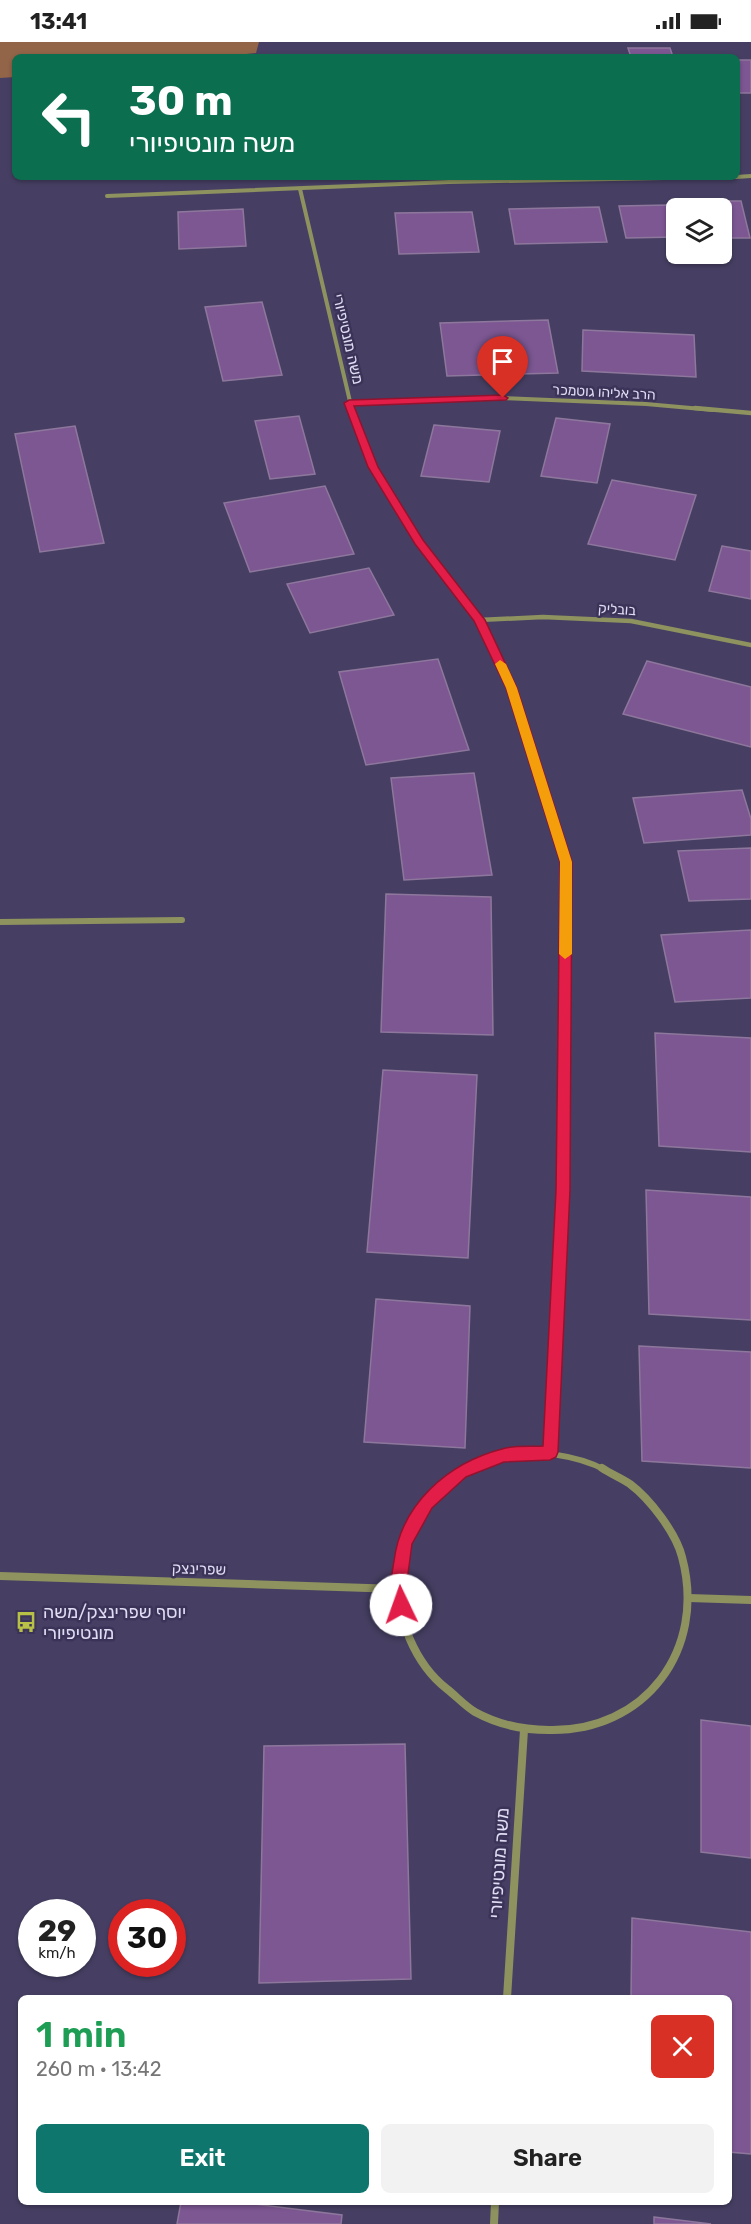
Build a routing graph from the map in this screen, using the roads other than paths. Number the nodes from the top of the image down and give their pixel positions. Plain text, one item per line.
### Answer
1 (556, 180) edge
2 (300, 189) junction
3 (107, 196) dead end
4 (349, 403) junction
5 (751, 413) edge
6 (479, 620) junction
7 (751, 645) edge
8 (182, 920) dead end
9 (0, 922) edge
10 (550, 1452) junction
11 (0, 1576) edge
12 (398, 1589) junction
13 (689, 1598) junction
14 (751, 1600) edge
15 (524, 1730) junction
16 (507, 1995) edge
17 (495, 2205) edge
18 (494, 2224) edge

1 - 2 street
2 - 3 street
2 - 4 street, משה מונטיפיורי
4 - 5 street, הרב אליהו גוטמכר
4 - 6 street, משה מונטיפיורי
6 - 7 street, בובליק
6 - 10 street, משה מונטיפיורי
8 - 9 street
10 - 12 street
10 - 13 street
11 - 12 street, שפרינצק
12 - 15 street
13 - 14 street
13 - 15 street
15 - 16 street, משה מונטיפיורי
17 - 18 street

